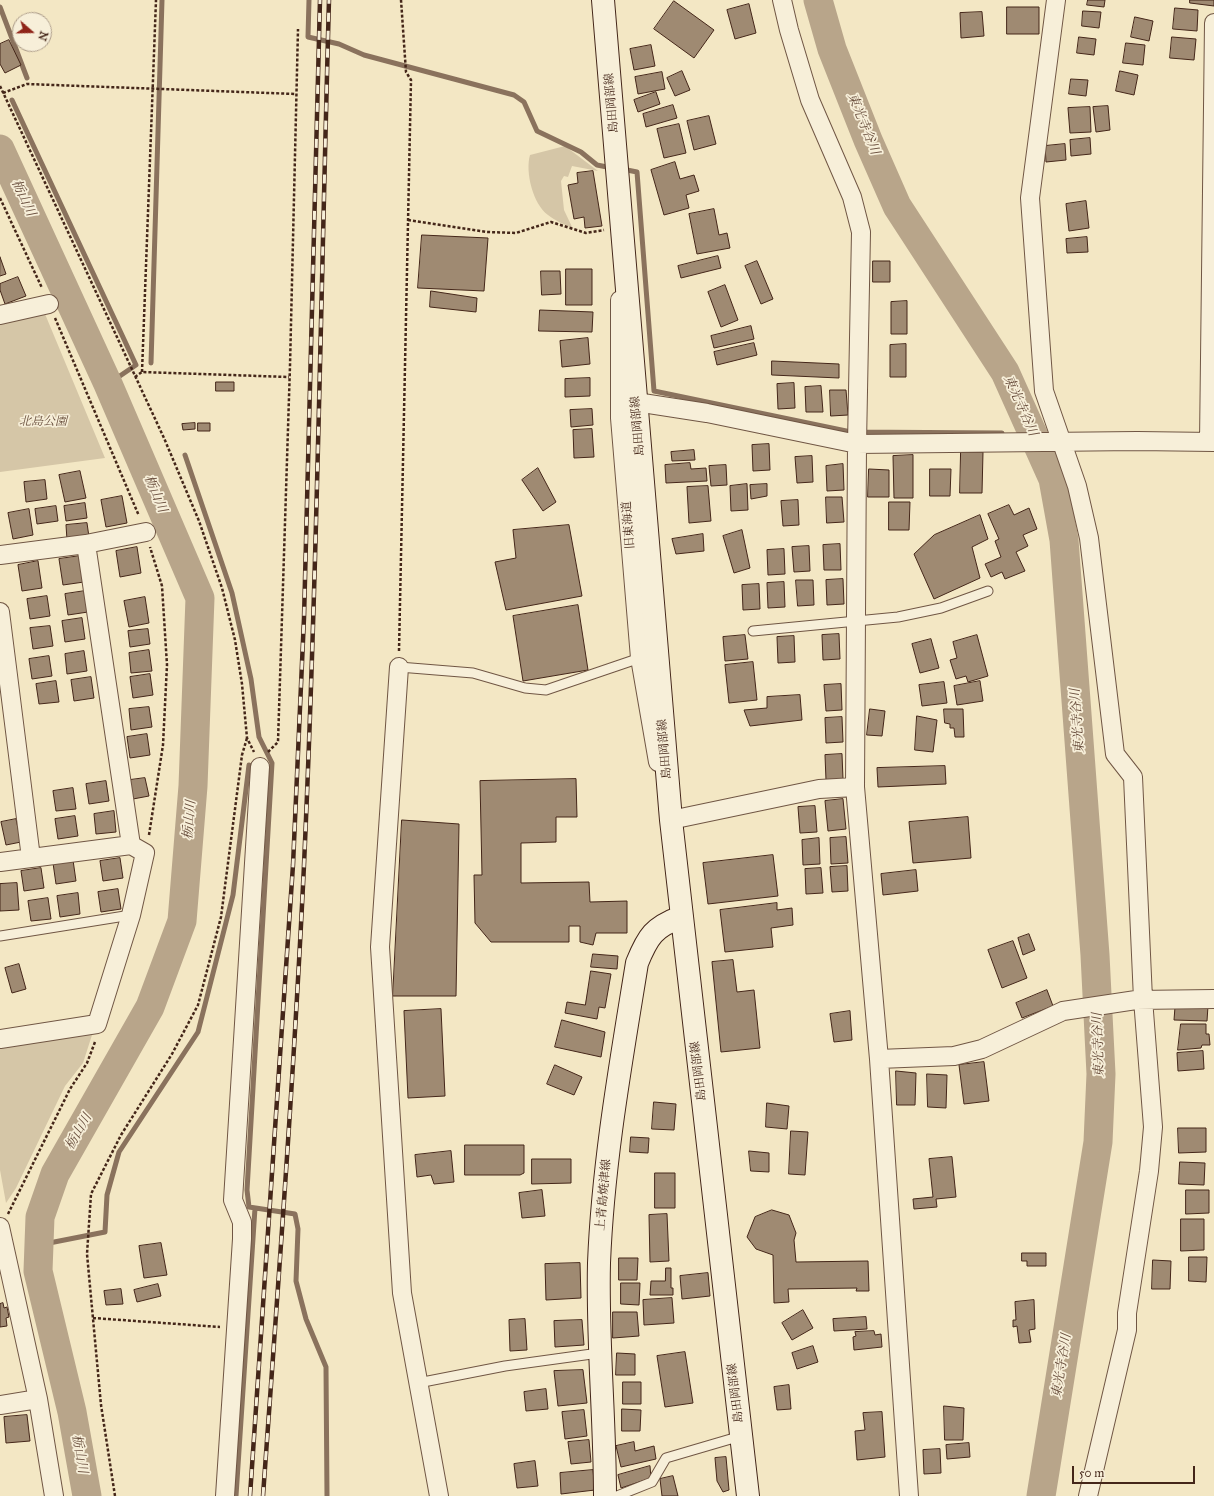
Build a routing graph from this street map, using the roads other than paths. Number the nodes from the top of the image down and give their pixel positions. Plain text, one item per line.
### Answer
1 (603, 0) edge
2 (782, 0) edge
3 (1056, 0) edge
4 (1214, 23) edge
5 (622, 228) junction
6 (49, 304) road end
7 (0, 315) edge
8 (636, 402) junction
9 (1212, 442) edge
10 (1058, 443) junction
11 (857, 444) junction
12 (146, 532) road end
13 (86, 544) junction
14 (0, 555) edge
15 (988, 591) dead end
16 (0, 612) edge
17 (856, 621) junction
18 (753, 631) dead end
19 (640, 658) junction
20 (399, 667) joint
21 (259, 764) road end
22 (855, 788) junction
23 (671, 820) junction
24 (138, 849) junction
25 (32, 858) junction
26 (0, 862) edge
27 (131, 915) junction
28 (681, 917) junction
29 (0, 936) edge
30 (1214, 999) edge
31 (1139, 1000) junction
32 (0, 1039) edge
33 (879, 1059) junction
34 (0, 1228) edge
35 (6, 1288) edge
36 (599, 1353) junction
37 (418, 1383) junction
38 (38, 1399) junction
39 (0, 1405) edge
40 (741, 1436) junction
41 (54, 1496) edge
42 (225, 1496) edge
43 (439, 1496) edge
44 (605, 1496) edge
45 (617, 1496) edge
46 (748, 1496) edge
47 (909, 1496) edge
48 (1088, 1496) edge

1 - 5 main road, 島田岡部線
2 - 11 street
3 - 10 street
4 - 9 street
5 - 8 main road, 島田岡部線
5 - 19 street, 旧東海道
6 - 7 street
8 - 11 street
8 - 23 main road, 島田岡部線
9 - 10 street
10 - 11 street
10 - 31 street
11 - 17 street
12 - 13 street
13 - 14 street
13 - 24 street
15 - 17 lane
16 - 25 street
17 - 18 lane
17 - 22 street
19 - 20 lane
19 - 23 street, 旧東海道
20 - 37 street
21 - 42 street
22 - 23 street
22 - 33 street
23 - 28 main road, 島田岡部線
24 - 25 street
24 - 27 street
25 - 26 street
27 - 29 lane
27 - 32 street
28 - 36 main road, 上青島焼津線
28 - 40 main road, 島田岡部線
30 - 31 street
31 - 33 street
31 - 48 street
33 - 47 street
34 - 35 street
35 - 38 street
36 - 37 lane
36 - 44 main road, 上青島焼津線
37 - 43 street
38 - 39 street
38 - 41 street
40 - 45 lane
40 - 46 main road, 島田岡部線

